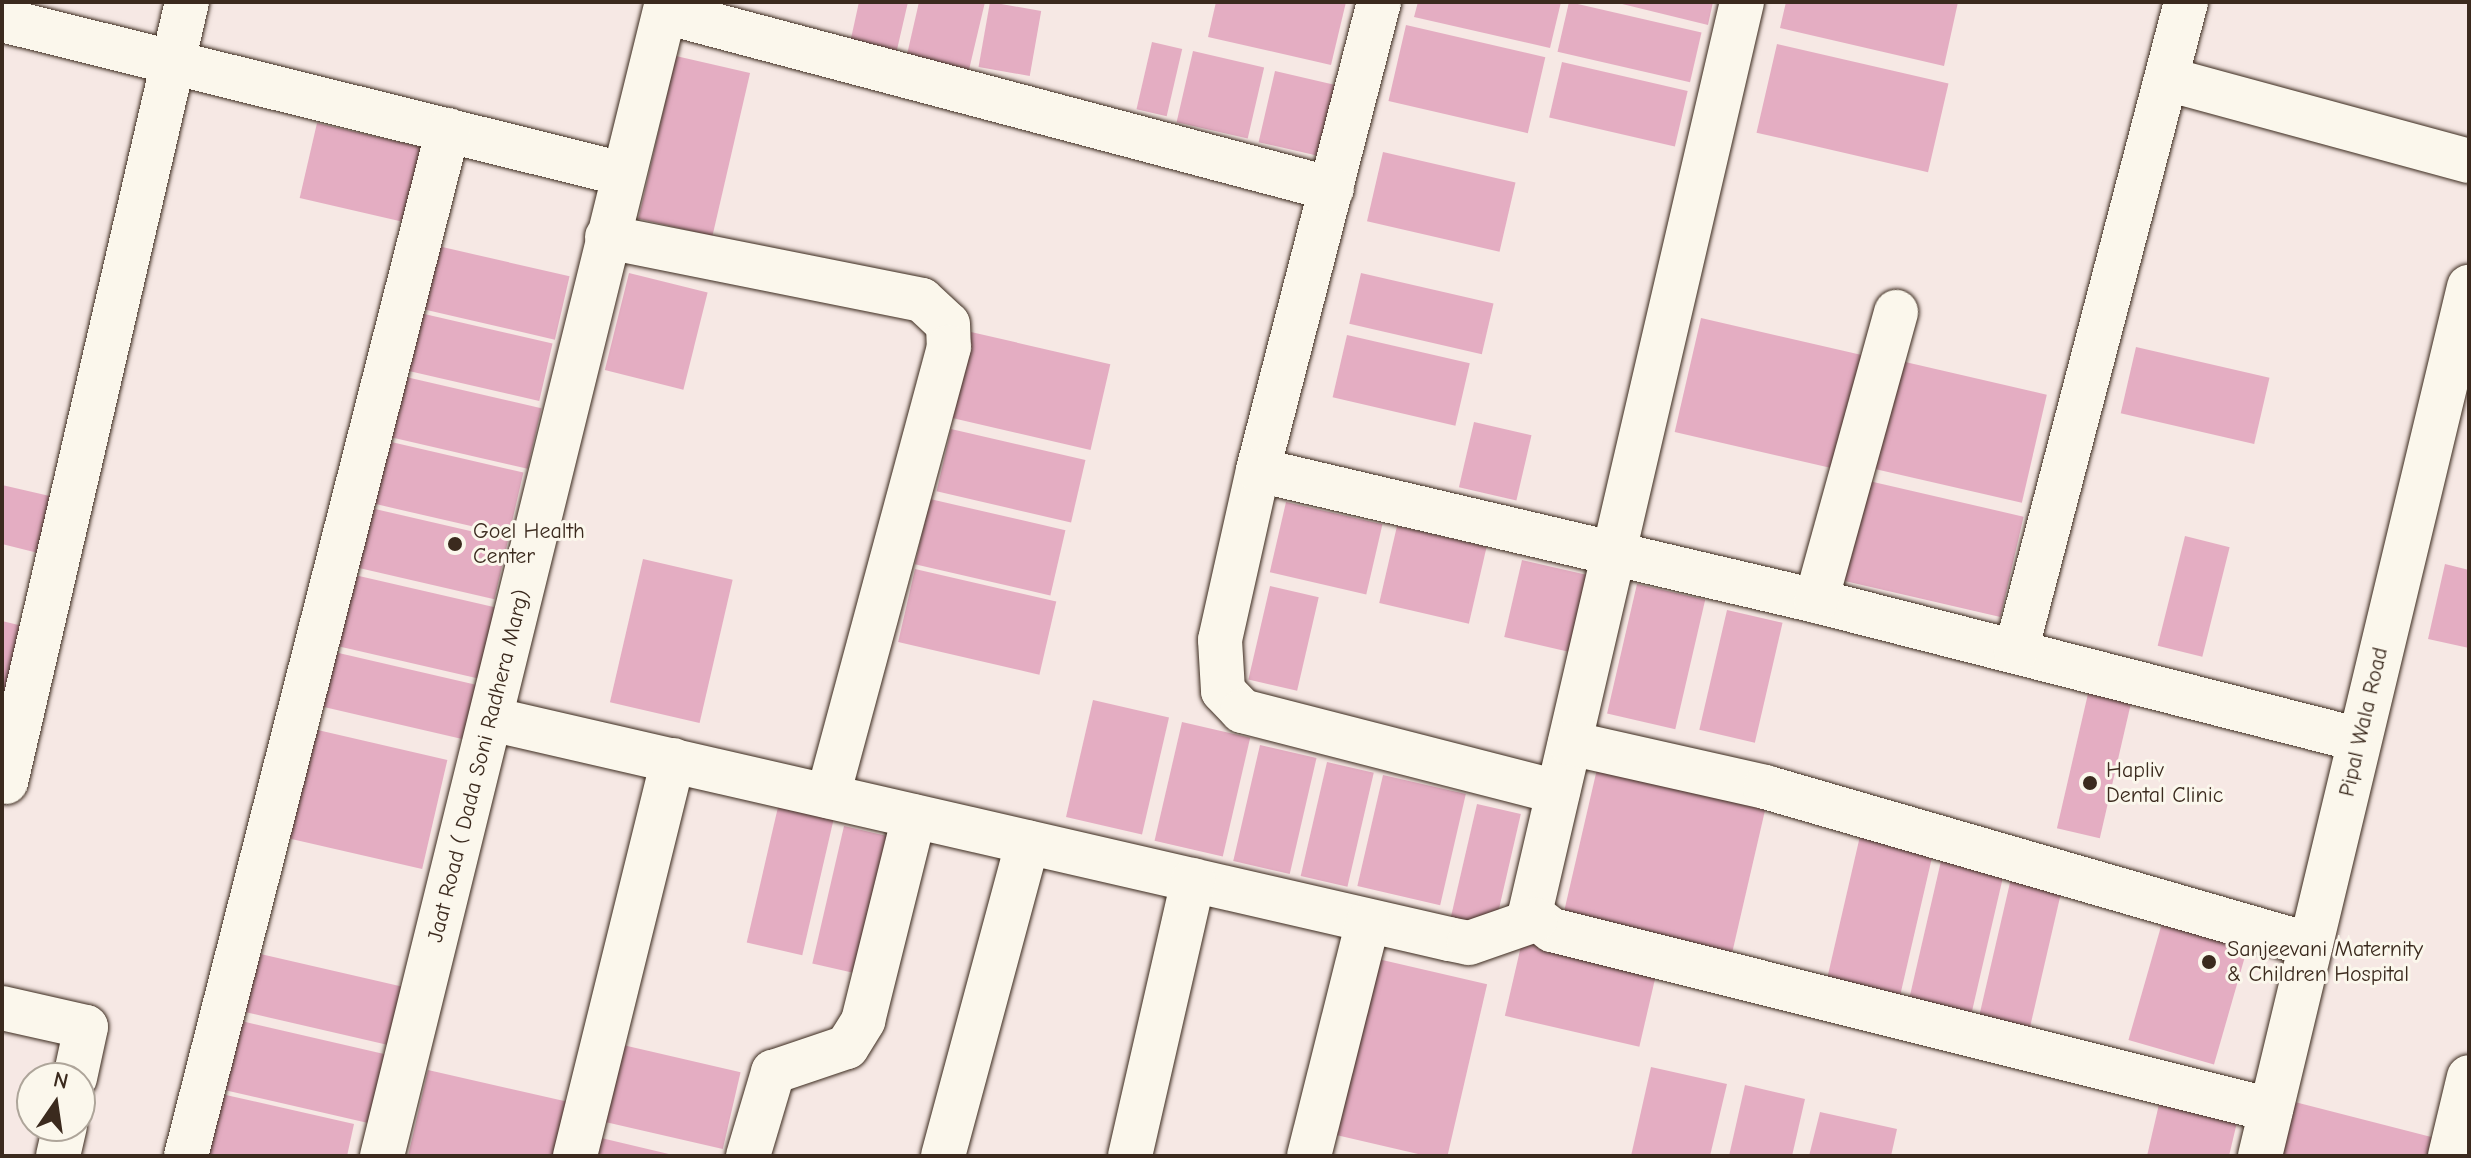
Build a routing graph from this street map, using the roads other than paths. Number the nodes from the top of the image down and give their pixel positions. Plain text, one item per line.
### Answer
1 (4, 2) edge
2 (187, 2) edge
3 (1379, 2) edge
4 (1742, 2) edge
5 (2186, 2) edge
6 (666, 7) edge
7 (2, 11) edge
8 (2, 20) edge
9 (172, 61) junction
10 (2167, 79) junction
11 (448, 130) junction
12 (2469, 161) edge
13 (623, 174) junction
14 (1332, 189) junction
15 (607, 237) junction
16 (2469, 287) edge
17 (1896, 312) dead end
18 (1258, 470) junction
19 (1615, 554) junction
20 (1816, 601) junction
21 (2016, 651) junction
22 (491, 719) junction
23 (2360, 740) junction
24 (1570, 743) junction
25 (673, 760) junction
26 (6, 782) dead end
27 (1558, 792) junction
28 (828, 796) junction
29 (914, 816) junction
30 (1028, 842) junction
31 (1193, 880) junction
32 (1535, 920) junction
33 (1368, 921) junction
34 (2311, 945) junction
35 (2, 1008) edge
36 (78, 1062) edge
37 (2469, 1077) edge
38 (2271, 1110) junction
39 (186, 1156) edge
40 (382, 1156) edge
41 (575, 1156) edge
42 (748, 1156) edge
43 (943, 1156) edge
44 (1130, 1156) edge
45 (1309, 1156) edge
46 (2260, 1156) edge
47 (2450, 1156) edge

1 - 7 street
2 - 9 street
3 - 14 street
4 - 19 street
5 - 10 street
6 - 13 street, Jaat Road ( Dada Soni Radhera Marg)
6 - 14 street
8 - 9 street
9 - 11 street
9 - 26 street
10 - 12 street
10 - 21 street
11 - 13 street
11 - 39 street
13 - 15 street, Jaat Road ( Dada Soni Radhera Marg)
14 - 18 street
15 - 22 street, Jaat Road ( Dada Soni Radhera Marg)
15 - 28 street
16 - 23 street, Pipal Wala Road
17 - 20 street
18 - 19 street
18 - 27 street
19 - 20 street
19 - 24 street
20 - 21 street
21 - 23 street
22 - 25 street
22 - 40 street, Jaat Road ( Dada Soni Radhera Marg)
23 - 34 street, Pipal Wala Road
24 - 27 street
24 - 34 street
25 - 28 street
25 - 41 street
27 - 32 street
28 - 29 street
29 - 30 street
29 - 42 street
30 - 31 street
30 - 43 street
31 - 33 street
31 - 44 street
32 - 33 street
32 - 38 street
33 - 45 street
34 - 38 street, Pipal Wala Road
35 - 36 street
37 - 47 street
38 - 46 street, Pipal Wala Road

